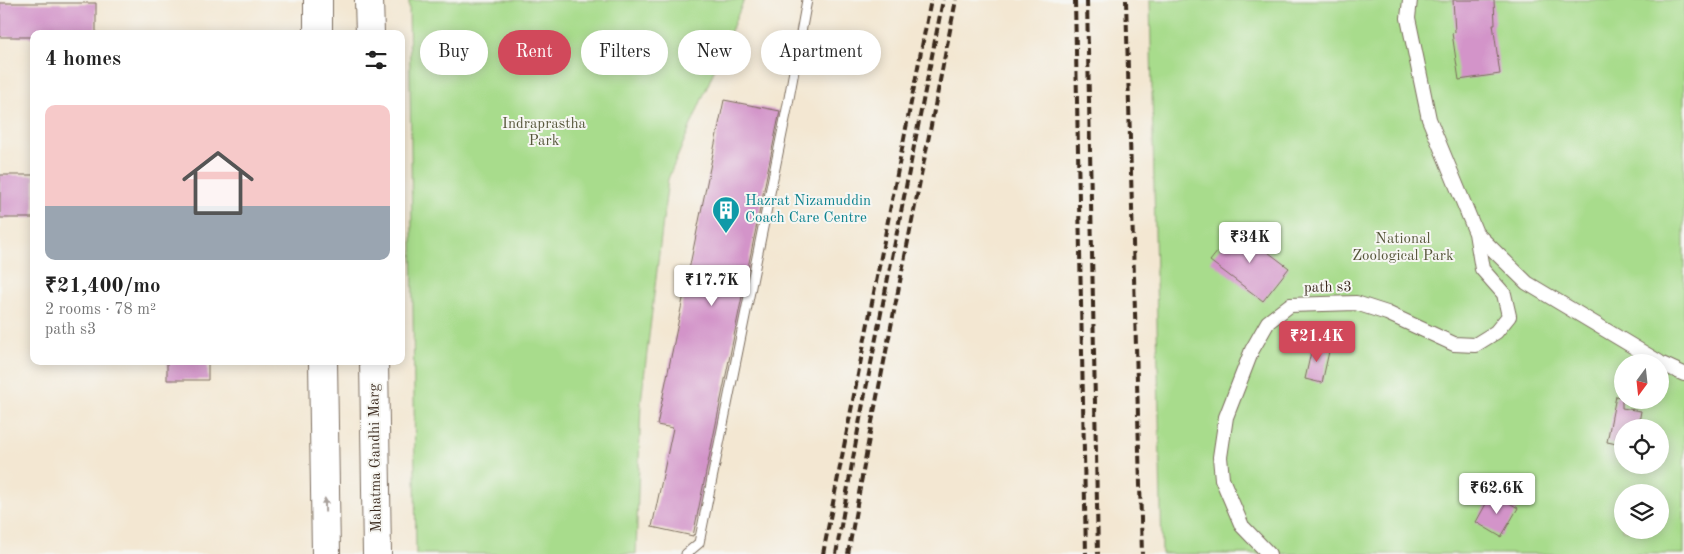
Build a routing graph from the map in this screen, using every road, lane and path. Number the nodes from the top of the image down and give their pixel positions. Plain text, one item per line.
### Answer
1 (318, 0) edge
2 (369, 0) edge
3 (807, 0) edge
4 (1410, 0) edge
5 (318, 30) edge
6 (370, 30) edge
7 (1476, 233) junction
8 (1645, 354) edge
9 (323, 365) edge
10 (374, 365) edge
11 (1669, 367) edge
12 (1684, 374) edge
13 (326, 554) edge
14 (377, 554) edge
15 (686, 554) edge
16 (1269, 554) edge

1 - 5 highway
2 - 6 highway
3 - 15 lane
4 - 7 street
7 - 8 street
7 - 16 street, path s3
13 -> 9 highway
10 - 14 highway, Mahatma Gandhi Marg
11 - 12 street

